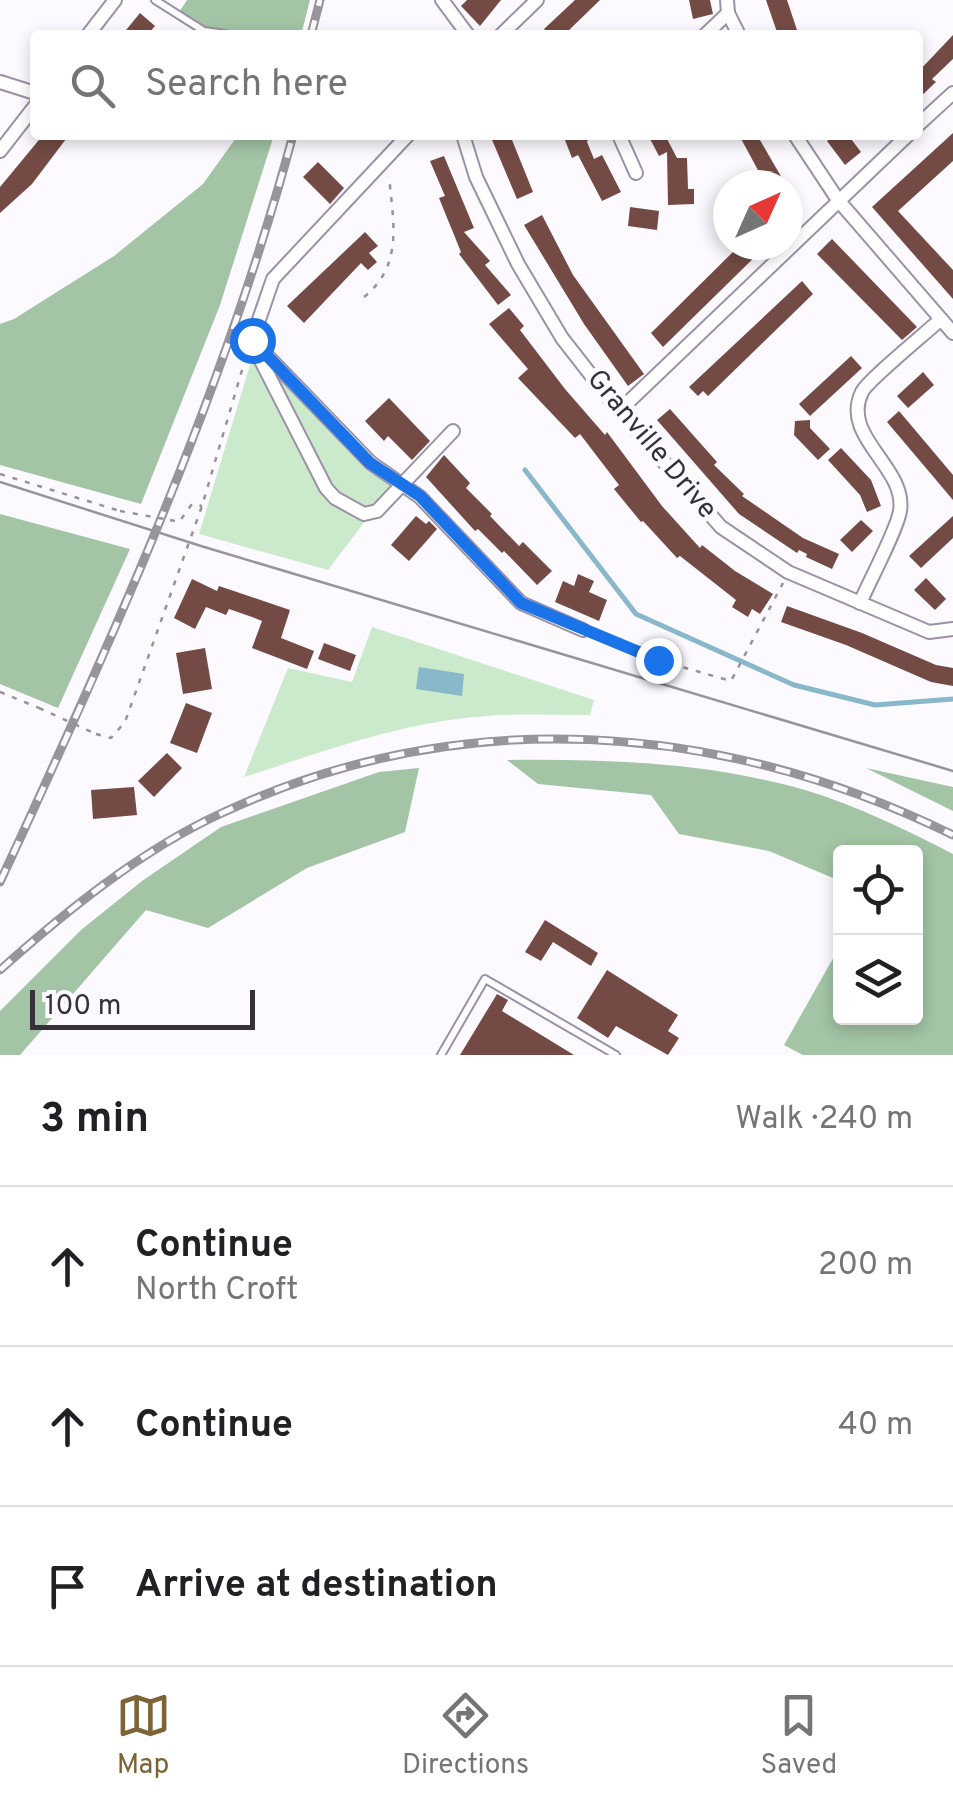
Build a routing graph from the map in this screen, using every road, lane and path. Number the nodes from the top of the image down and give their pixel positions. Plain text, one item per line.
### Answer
1 (114, 0) edge
2 (155, 0) edge
3 (442, 0) edge
4 (537, 0) edge
5 (727, 6) edge
6 (92, 30) edge
7 (202, 30) edge
8 (464, 30) edge
9 (505, 30) edge
10 (709, 30) edge
11 (737, 30) edge
12 (0, 82) edge
13 (30, 91) edge
14 (953, 93) edge
15 (30, 112) edge
16 (923, 121) edge
17 (404, 140) edge
18 (465, 140) edge
19 (621, 140) edge
20 (798, 140) edge
21 (903, 140) edge
22 (0, 151) edge
23 (388, 159) junction
24 (636, 173) dead end
25 (838, 200) junction
26 (364, 296) dead end
27 (941, 319) junction
28 (953, 333) edge
29 (252, 340) junction
30 (619, 410) junction
31 (453, 431) dead end
32 (0, 474) edge
33 (402, 482) junction
34 (202, 506) junction
35 (788, 572) junction
36 (860, 603) junction
37 (953, 629) edge
38 (583, 630) joint
39 (0, 692) edge
40 (441, 1055) edge
41 (616, 1055) edge

1 - 6 street
2 - 7 lane
3 - 8 street
4 - 9 street
5 - 10 street
5 - 11 street
12 - 13 street
14 - 16 street
15 - 22 street
17 - 23 street
18 - 30 street, Granville Drive
19 - 24 street
20 - 25 street
21 - 25 street
23 - 26 path
23 - 29 street
25 - 27 street
25 - 30 street
27 - 28 street
27 - 36 street
29 - 33 street
29 - 33 street
29 - 34 path
30 - 35 street, Granville Drive
31 - 33 street
32 - 34 path, bridge
33 - 38 street
34 - 39 path, bridge
35 - 36 street, Granville Drive
35 - 38 path
36 - 37 street, Granville Drive
40 - 41 lane

